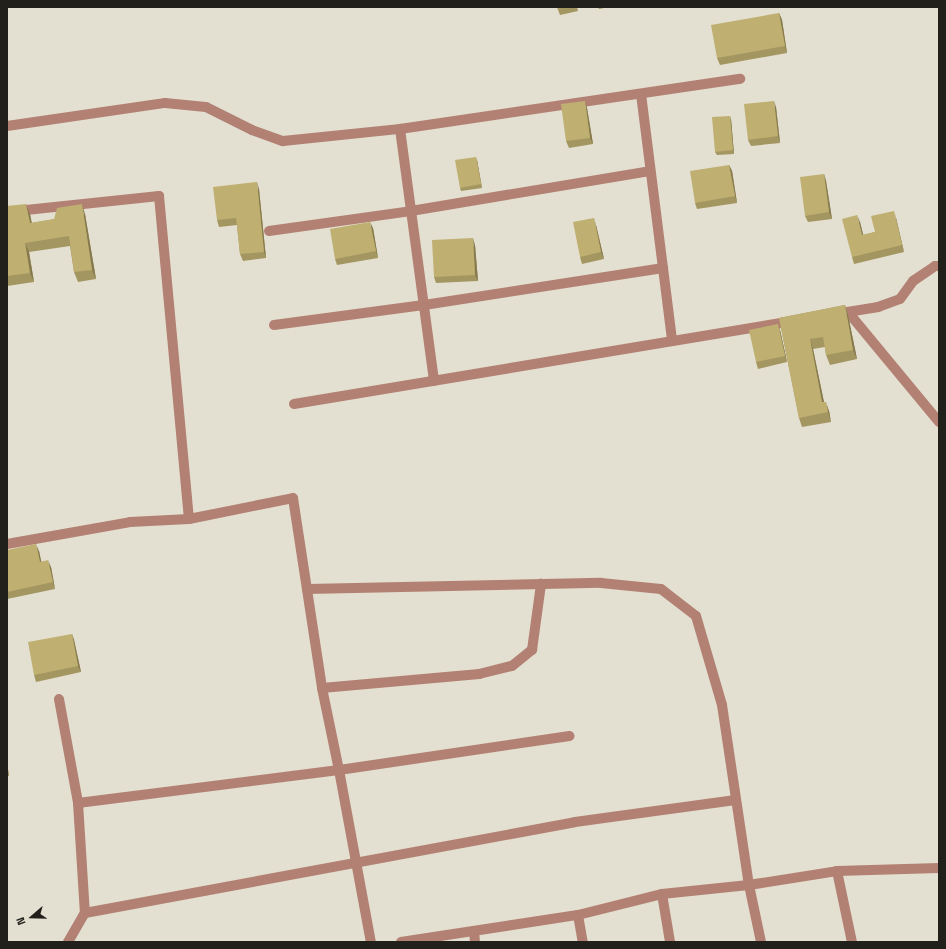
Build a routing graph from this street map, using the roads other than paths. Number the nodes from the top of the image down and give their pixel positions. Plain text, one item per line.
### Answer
1 (740, 79) dead end
2 (641, 94) junction
3 (7, 126) edge
4 (400, 129) junction
5 (650, 171) junction
6 (411, 211) junction
7 (7, 212) edge
8 (269, 231) dead end
9 (939, 266) edge
10 (662, 268) junction
11 (424, 305) junction
12 (848, 312) junction
13 (825, 316) edge
14 (802, 320) edge
15 (274, 325) dead end
16 (672, 341) junction
17 (434, 381) junction
18 (294, 404) dead end
19 (939, 422) edge
20 (190, 519) junction
21 (7, 544) edge
22 (540, 584) junction
23 (307, 589) junction
24 (322, 688) junction
25 (59, 699) dead end
26 (570, 736) dead end
27 (339, 770) junction
28 (736, 800) junction
29 (78, 802) junction
30 (357, 863) junction
31 (939, 868) edge
32 (837, 871) junction
33 (749, 885) junction
34 (662, 894) junction
35 (85, 913) junction
36 (578, 915) junction
37 (474, 931) junction
38 (68, 942) edge
39 (371, 942) edge
40 (401, 942) edge
41 (475, 942) edge
42 (583, 942) edge
43 (670, 942) edge
44 (761, 942) edge
45 (852, 942) edge

1 - 2 street
2 - 4 street
2 - 5 street
3 - 4 street
4 - 6 street
5 - 6 street
5 - 10 street
6 - 8 street
6 - 11 street
7 - 20 street
9 - 12 street
10 - 11 street
10 - 16 street
11 - 15 street
11 - 17 street
12 - 13 street
12 - 19 street
14 - 16 street
16 - 17 street
17 - 18 street
20 - 21 street
20 - 23 street
22 - 23 street
22 - 24 street
22 - 28 street
23 - 24 street
24 - 27 street
25 - 29 street
26 - 27 street
27 - 29 street
27 - 30 street
28 - 30 street
28 - 33 street
29 - 35 street
30 - 35 street
30 - 39 street
31 - 32 street
32 - 33 street
32 - 45 street
33 - 34 street
33 - 44 street
34 - 36 street
34 - 43 street
35 - 38 street
36 - 37 street
36 - 42 street
37 - 40 street
37 - 41 street

